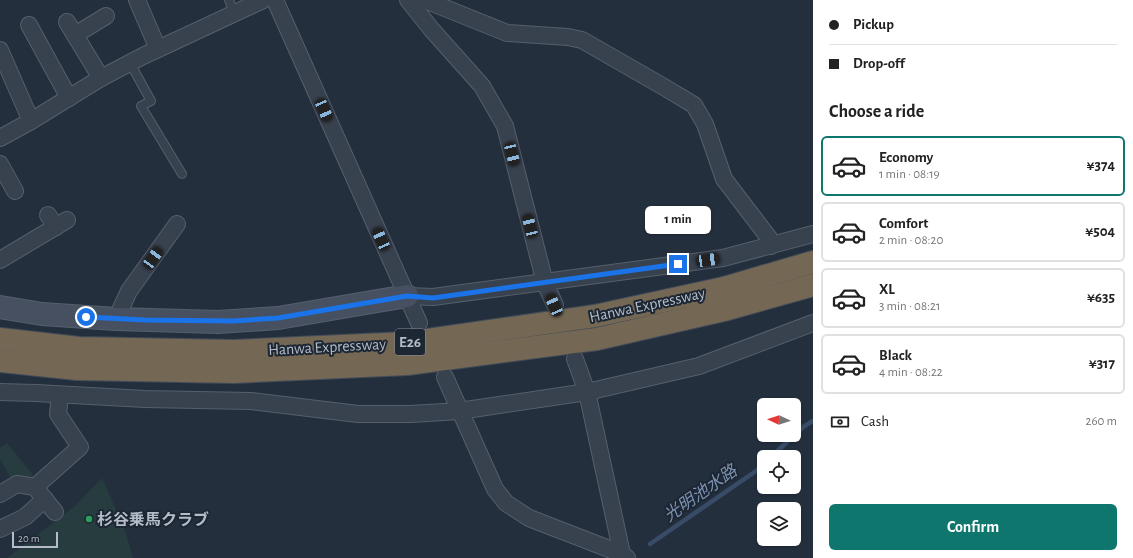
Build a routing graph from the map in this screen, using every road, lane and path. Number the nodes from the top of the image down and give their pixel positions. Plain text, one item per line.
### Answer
1 (137, 0) edge
2 (263, 0) edge
3 (274, 0) edge
4 (408, 0) edge
5 (425, 0) edge
6 (231, 7) edge
7 (106, 16) dead end
8 (29, 25) dead end
9 (158, 49) junction
10 (0, 51) edge
11 (130, 63) junction
12 (101, 78) junction
13 (69, 98) junction
14 (32, 121) junction
15 (0, 138) edge
16 (0, 164) edge
17 (182, 174) dead end
18 (15, 191) dead end
19 (57, 221) dead end
20 (177, 224) dead end
21 (813, 234) edge
22 (771, 246) junction
23 (7, 250) edge
24 (813, 262) edge
25 (544, 283) junction
26 (813, 285) edge
27 (407, 296) junction
28 (554, 305) dead end
29 (0, 307) edge
30 (116, 319) junction
31 (419, 323) dead end
32 (813, 323) edge
33 (0, 339) edge
34 (575, 358) dead end
35 (0, 361) edge
36 (445, 377) dead end
37 (0, 392) edge
38 (587, 392) junction
39 (60, 395) junction
40 (459, 410) junction
41 (0, 494) edge
42 (45, 499) junction
43 (0, 529) edge
44 (624, 556) edge

1 - 9 street
2 - 6 street
3 - 27 street
4 - 25 street
5 - 22 street
6 - 9 street
7 - 12 street
8 - 13 street
9 - 11 street
10 - 14 street
11 - 12 street
11 - 17 lane
12 - 13 street
13 - 14 street
14 - 15 street
16 - 18 street
19 - 23 street
20 - 30 street
21 - 22 street
22 - 25 street
24 - 33 highway, Hanwa Expressway / E26
25 - 27 street
25 - 28 street
26 - 35 highway, Hanwa Expressway / E26
27 - 30 street
27 - 31 street
29 - 30 street
32 - 38 street
34 - 38 street
36 - 40 street
37 - 39 street
38 - 40 street
38 - 44 street
39 - 40 street
39 - 42 street
40 - 44 street
41 - 42 street
42 - 43 street

